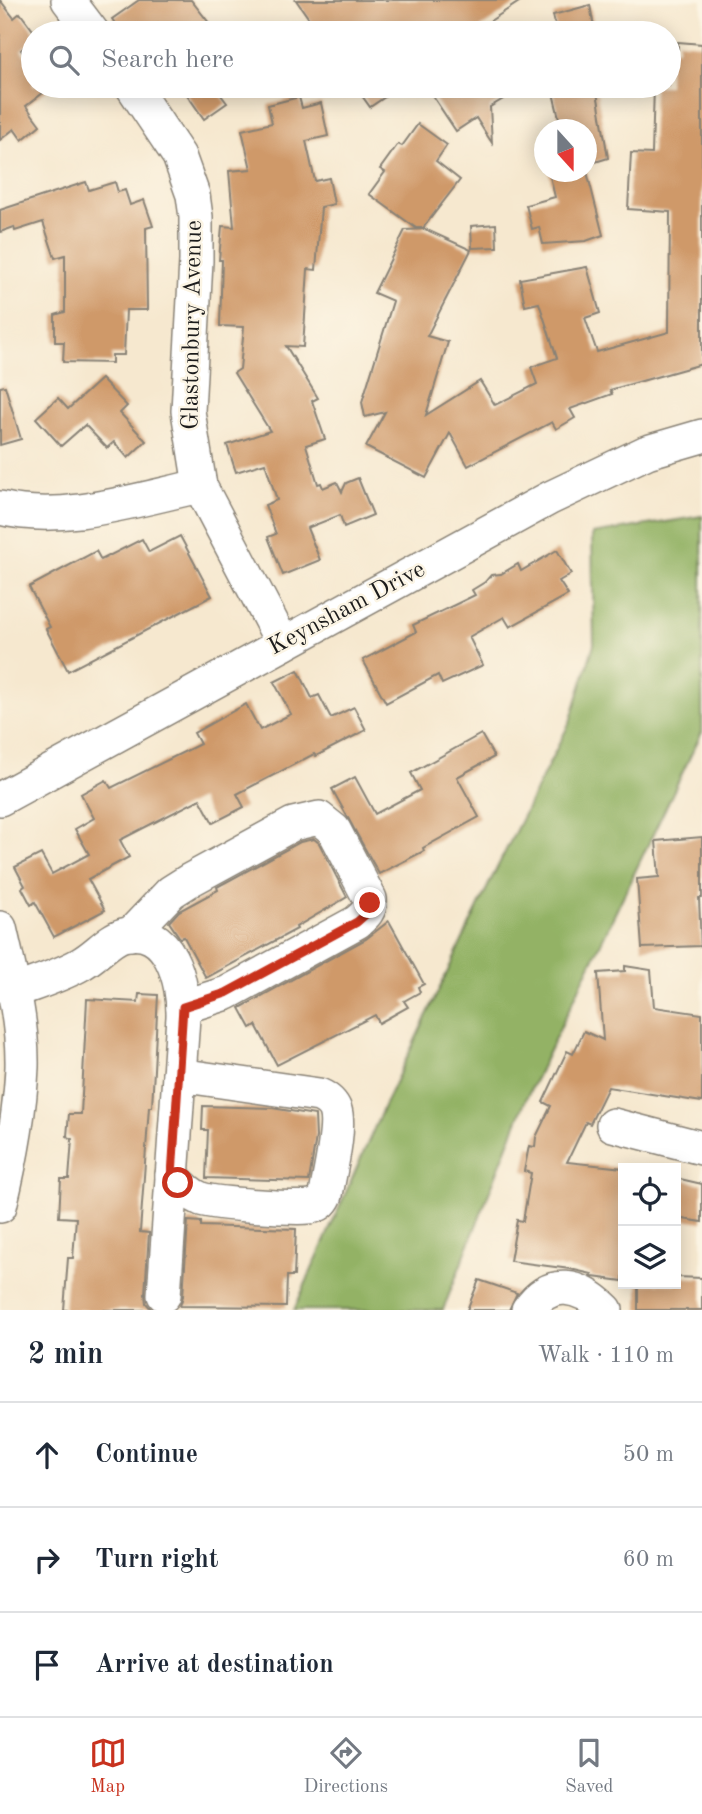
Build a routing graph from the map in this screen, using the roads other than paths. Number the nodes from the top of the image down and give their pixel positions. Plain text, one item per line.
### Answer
1 (68, 0) edge
2 (84, 21) edge
3 (140, 98) edge
4 (702, 436) edge
5 (200, 486) junction
6 (0, 508) edge
7 (282, 644) junction
8 (0, 799) edge
9 (0, 928) edge
10 (131, 934) junction
11 (15, 991) junction
12 (183, 1007) junction
13 (179, 1075) junction
14 (613, 1125) dead end
15 (702, 1148) edge
16 (172, 1175) junction
17 (0, 1206) edge
18 (164, 1295) dead end
19 (528, 1310) edge
20 (606, 1310) edge

1 - 2 street
3 - 5 street, Glastonbury Avenue
4 - 7 street, Keynsham Drive
5 - 6 street
5 - 7 street, Glastonbury Avenue
7 - 8 street, Keynsham Drive
9 - 11 street
10 - 11 street
10 - 12 street
10 - 12 street
11 - 17 street
12 - 13 street
13 - 16 street
13 - 16 street
14 - 15 street
16 - 18 street
19 - 20 street

